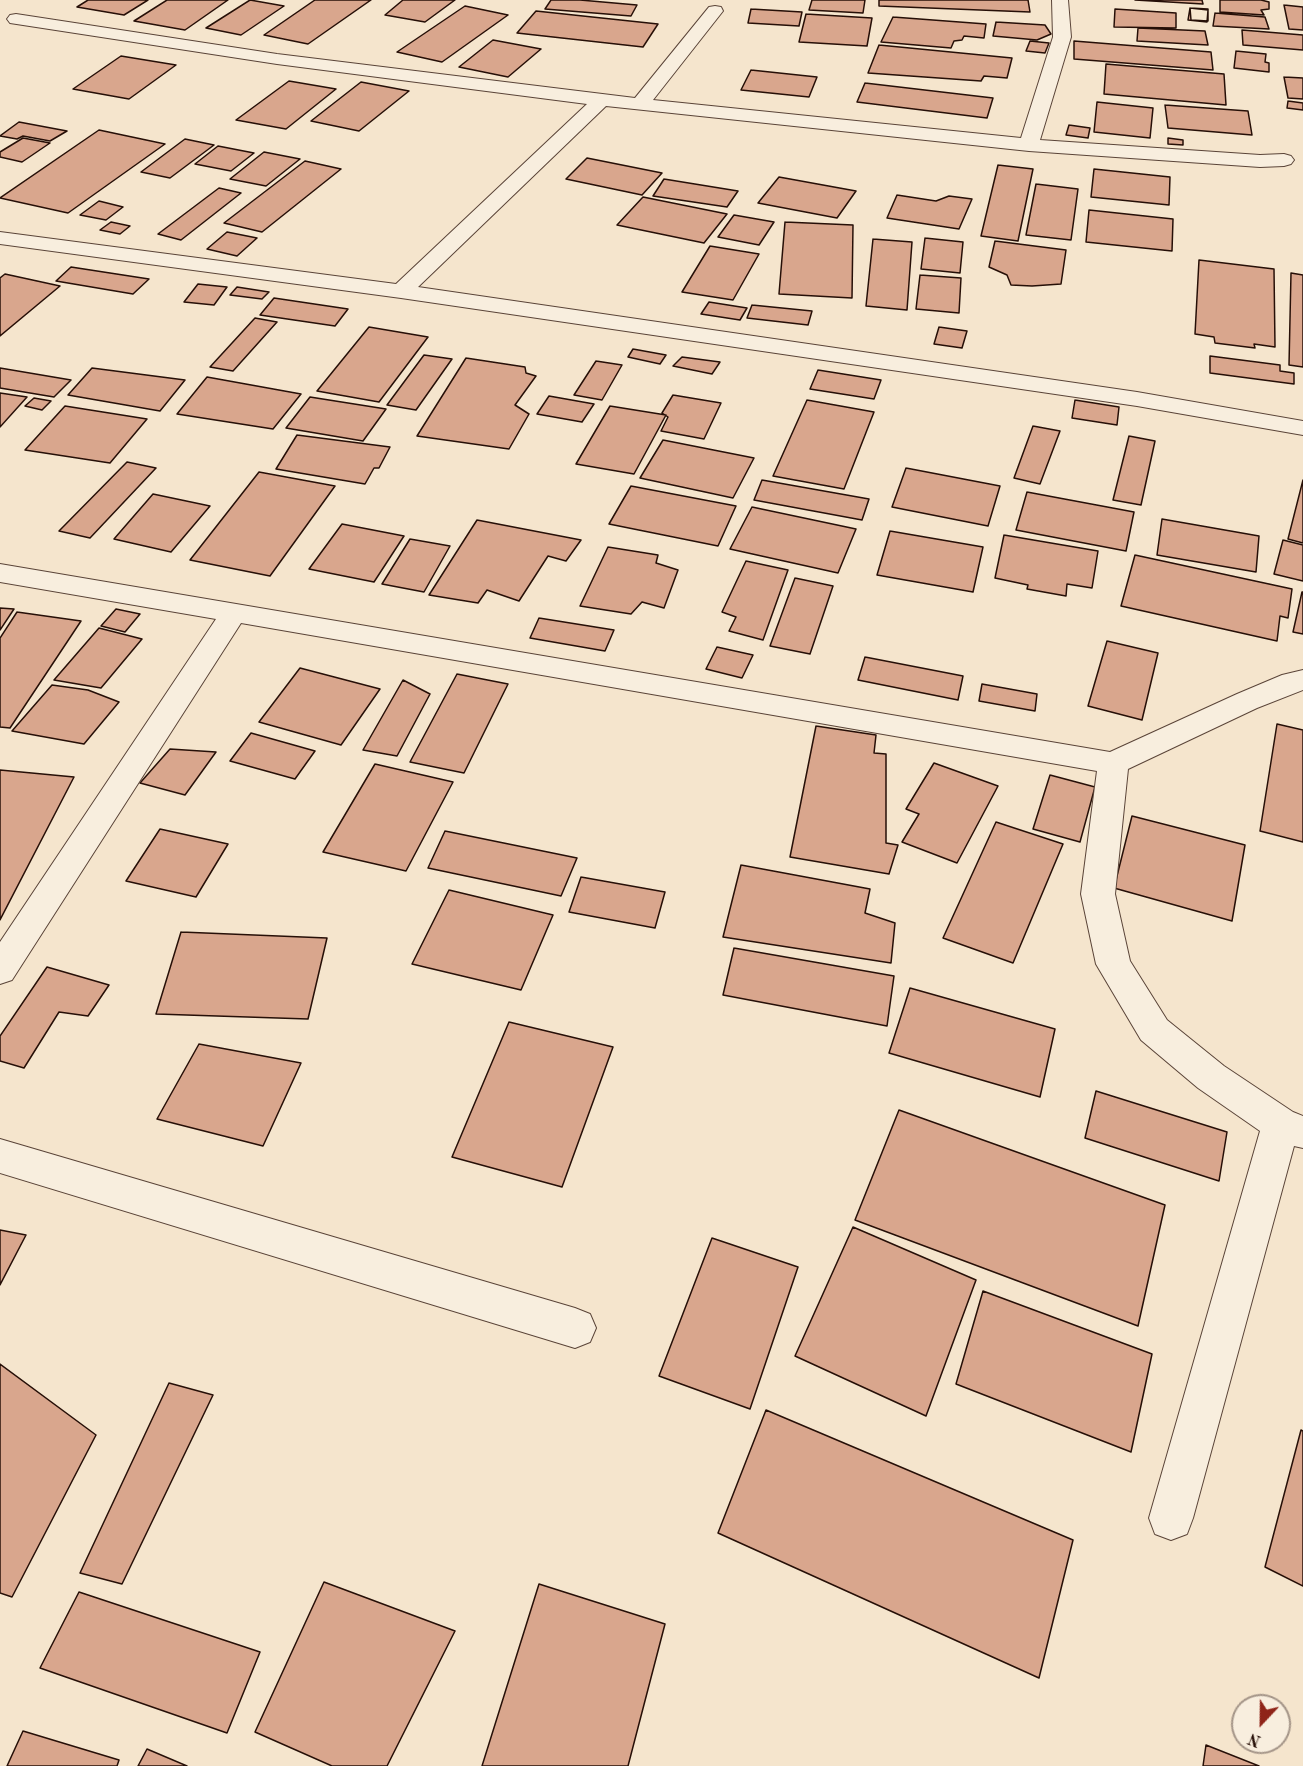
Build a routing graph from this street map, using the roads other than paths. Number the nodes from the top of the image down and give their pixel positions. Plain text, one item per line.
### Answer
1 (1060, 0) edge
2 (716, 11) dead end
3 (16, 19) dead end
4 (602, 100) junction
5 (641, 103) junction
6 (1029, 145) junction
7 (1284, 160) dead end
8 (0, 238) edge
9 (400, 291) junction
10 (1303, 429) edge
11 (0, 573) edge
12 (232, 614) junction
13 (1303, 680) edge
14 (1113, 763) junction
15 (0, 970) edge
16 (1292, 1128) edge
17 (0, 1156) edge
18 (574, 1328) dead end
19 (1171, 1518) dead end

1 - 6 street
2 - 5 street
3 - 4 street
4 - 5 street
4 - 9 street
5 - 6 street
6 - 7 street
8 - 9 street
9 - 10 street
11 - 12 street
12 - 14 street
12 - 15 street
13 - 14 street
14 - 16 street
16 - 19 street
17 - 18 street

